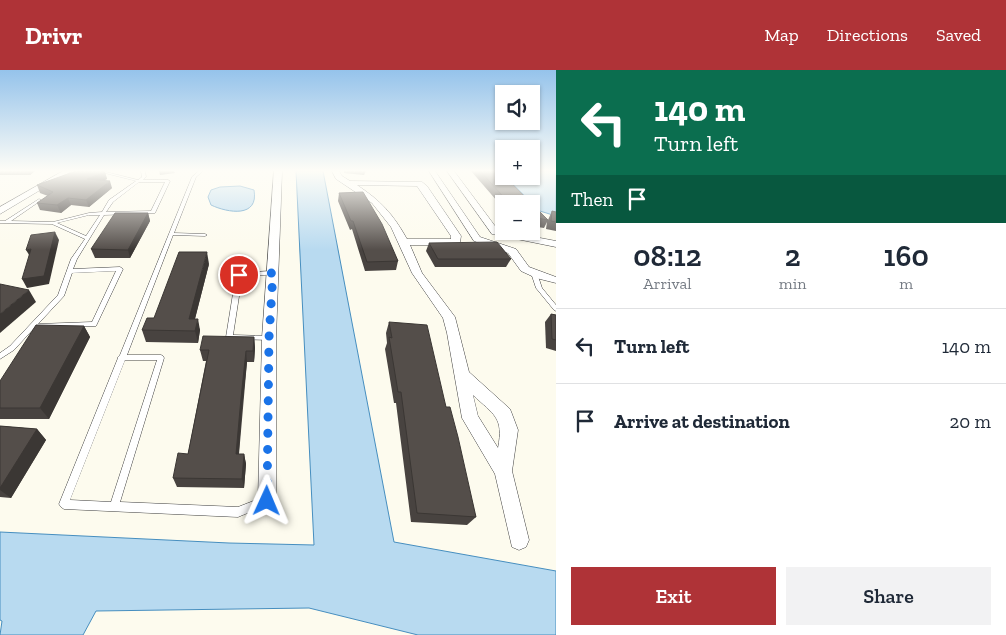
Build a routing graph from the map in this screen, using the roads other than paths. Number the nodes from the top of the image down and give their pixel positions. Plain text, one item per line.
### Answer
1 (13, 197) edge
2 (24, 197) edge
3 (115, 197) edge
4 (160, 197) edge
5 (186, 197) edge
6 (277, 197) edge
7 (370, 197) edge
8 (430, 197) edge
9 (449, 197) edge
10 (469, 197) edge
11 (39, 200) edge
12 (0, 205) edge
13 (0, 212) edge
14 (103, 213) junction
15 (3, 222) edge
16 (53, 224) junction
17 (171, 234) junction
18 (205, 235) dead end
19 (87, 238) junction
20 (404, 242) junction
21 (556, 244) edge
22 (71, 271) junction
23 (273, 273) junction
24 (534, 273) junction
25 (556, 280) edge
26 (556, 309) edge
27 (32, 326) junction
28 (269, 338) junction
29 (0, 356) edge
30 (121, 357) junction
31 (461, 374) junction
32 (503, 471) junction
33 (267, 501) joint
34 (114, 507) junction
35 (519, 540) dead end

1 - 12 street
2 - 13 street
3 - 14 lane
4 - 14 lane
5 - 17 lane
6 - 23 street
7 - 20 street
8 - 20 street
9 - 24 street
10 - 21 street
11 - 15 lane
14 - 16 lane
14 - 19 lane
15 - 16 lane
16 - 19 lane
17 - 18 lane
17 - 30 lane
19 - 22 lane
20 - 31 street
22 - 27 lane
22 - 27 lane
23 - 28 street
23 - 28 lane
24 - 25 street
24 - 26 lane
27 - 29 lane
28 - 33 street
30 - 34 lane
30 - 34 lane
31 - 32 street
31 - 32 street
32 - 35 street
33 - 34 lane

